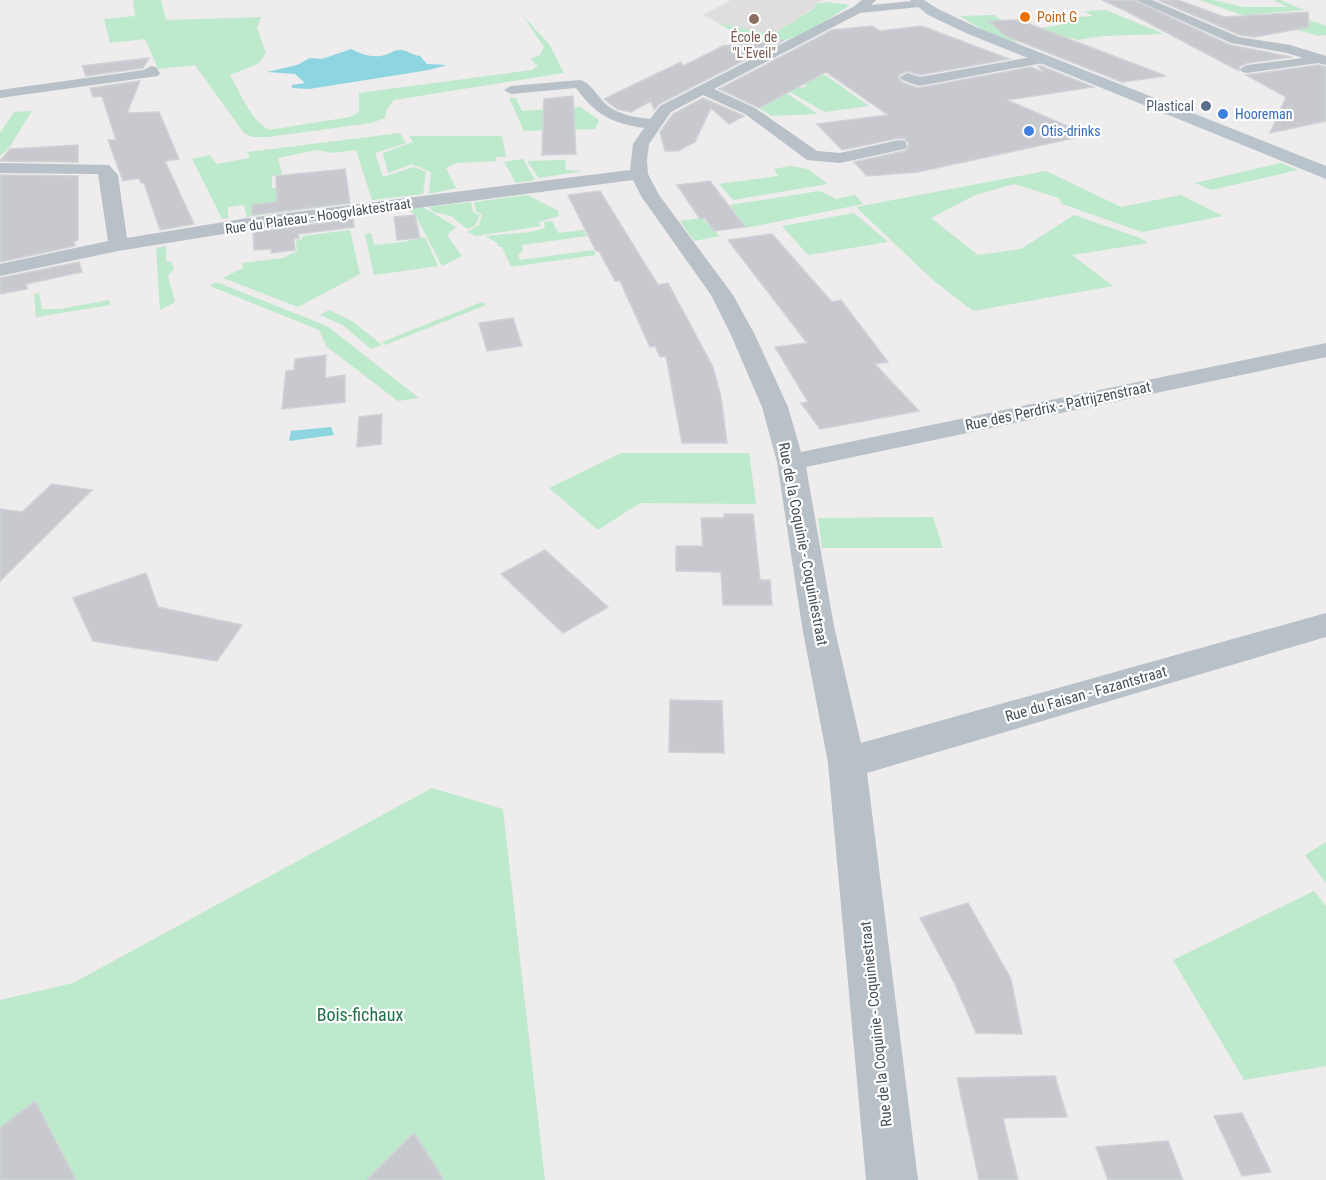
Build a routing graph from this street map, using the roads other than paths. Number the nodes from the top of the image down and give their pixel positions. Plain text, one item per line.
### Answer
1 (1142, 0) edge
2 (917, 1) edge
3 (864, 5) edge
4 (1236, 40) junction
5 (1043, 59) junction
6 (1324, 60) edge
7 (1274, 66) junction
8 (1247, 69) dead end
9 (151, 70) dead end
10 (907, 77) dead end
11 (511, 90) dead end
12 (703, 90) junction
13 (0, 94) edge
14 (655, 126) junction
15 (899, 145) dead end
16 (0, 168) edge
17 (1326, 173) edge
18 (639, 174) junction
19 (118, 246) junction
20 (0, 270) edge
21 (1326, 350) edge
22 (791, 462) junction
23 (1326, 625) edge
24 (847, 763) junction
25 (893, 1175) edge

1 - 4 street
2 - 3 street
2 - 5 main road
3 - 12 street
4 - 6 street
4 - 7 street
5 - 10 street
5 - 17 main road
6 - 7 street
7 - 8 street
9 - 13 street
11 - 14 street
12 - 14 street
12 - 15 street
14 - 18 street
16 - 19 street
18 - 19 street, Rue du Plateau - Hoogvlaktestraat
18 - 22 street, Rue de la Coquinie - Coquiniestraat
19 - 20 street, Rue du Plateau - Hoogvlaktestraat
21 - 22 street, Rue des Perdrix - Patrijzenstraat
22 - 24 street, Rue de la Coquinie - Coquiniestraat
23 - 24 street, Rue du Faisan - Fazantstraat
24 - 25 street, Rue de la Coquinie - Coquiniestraat

